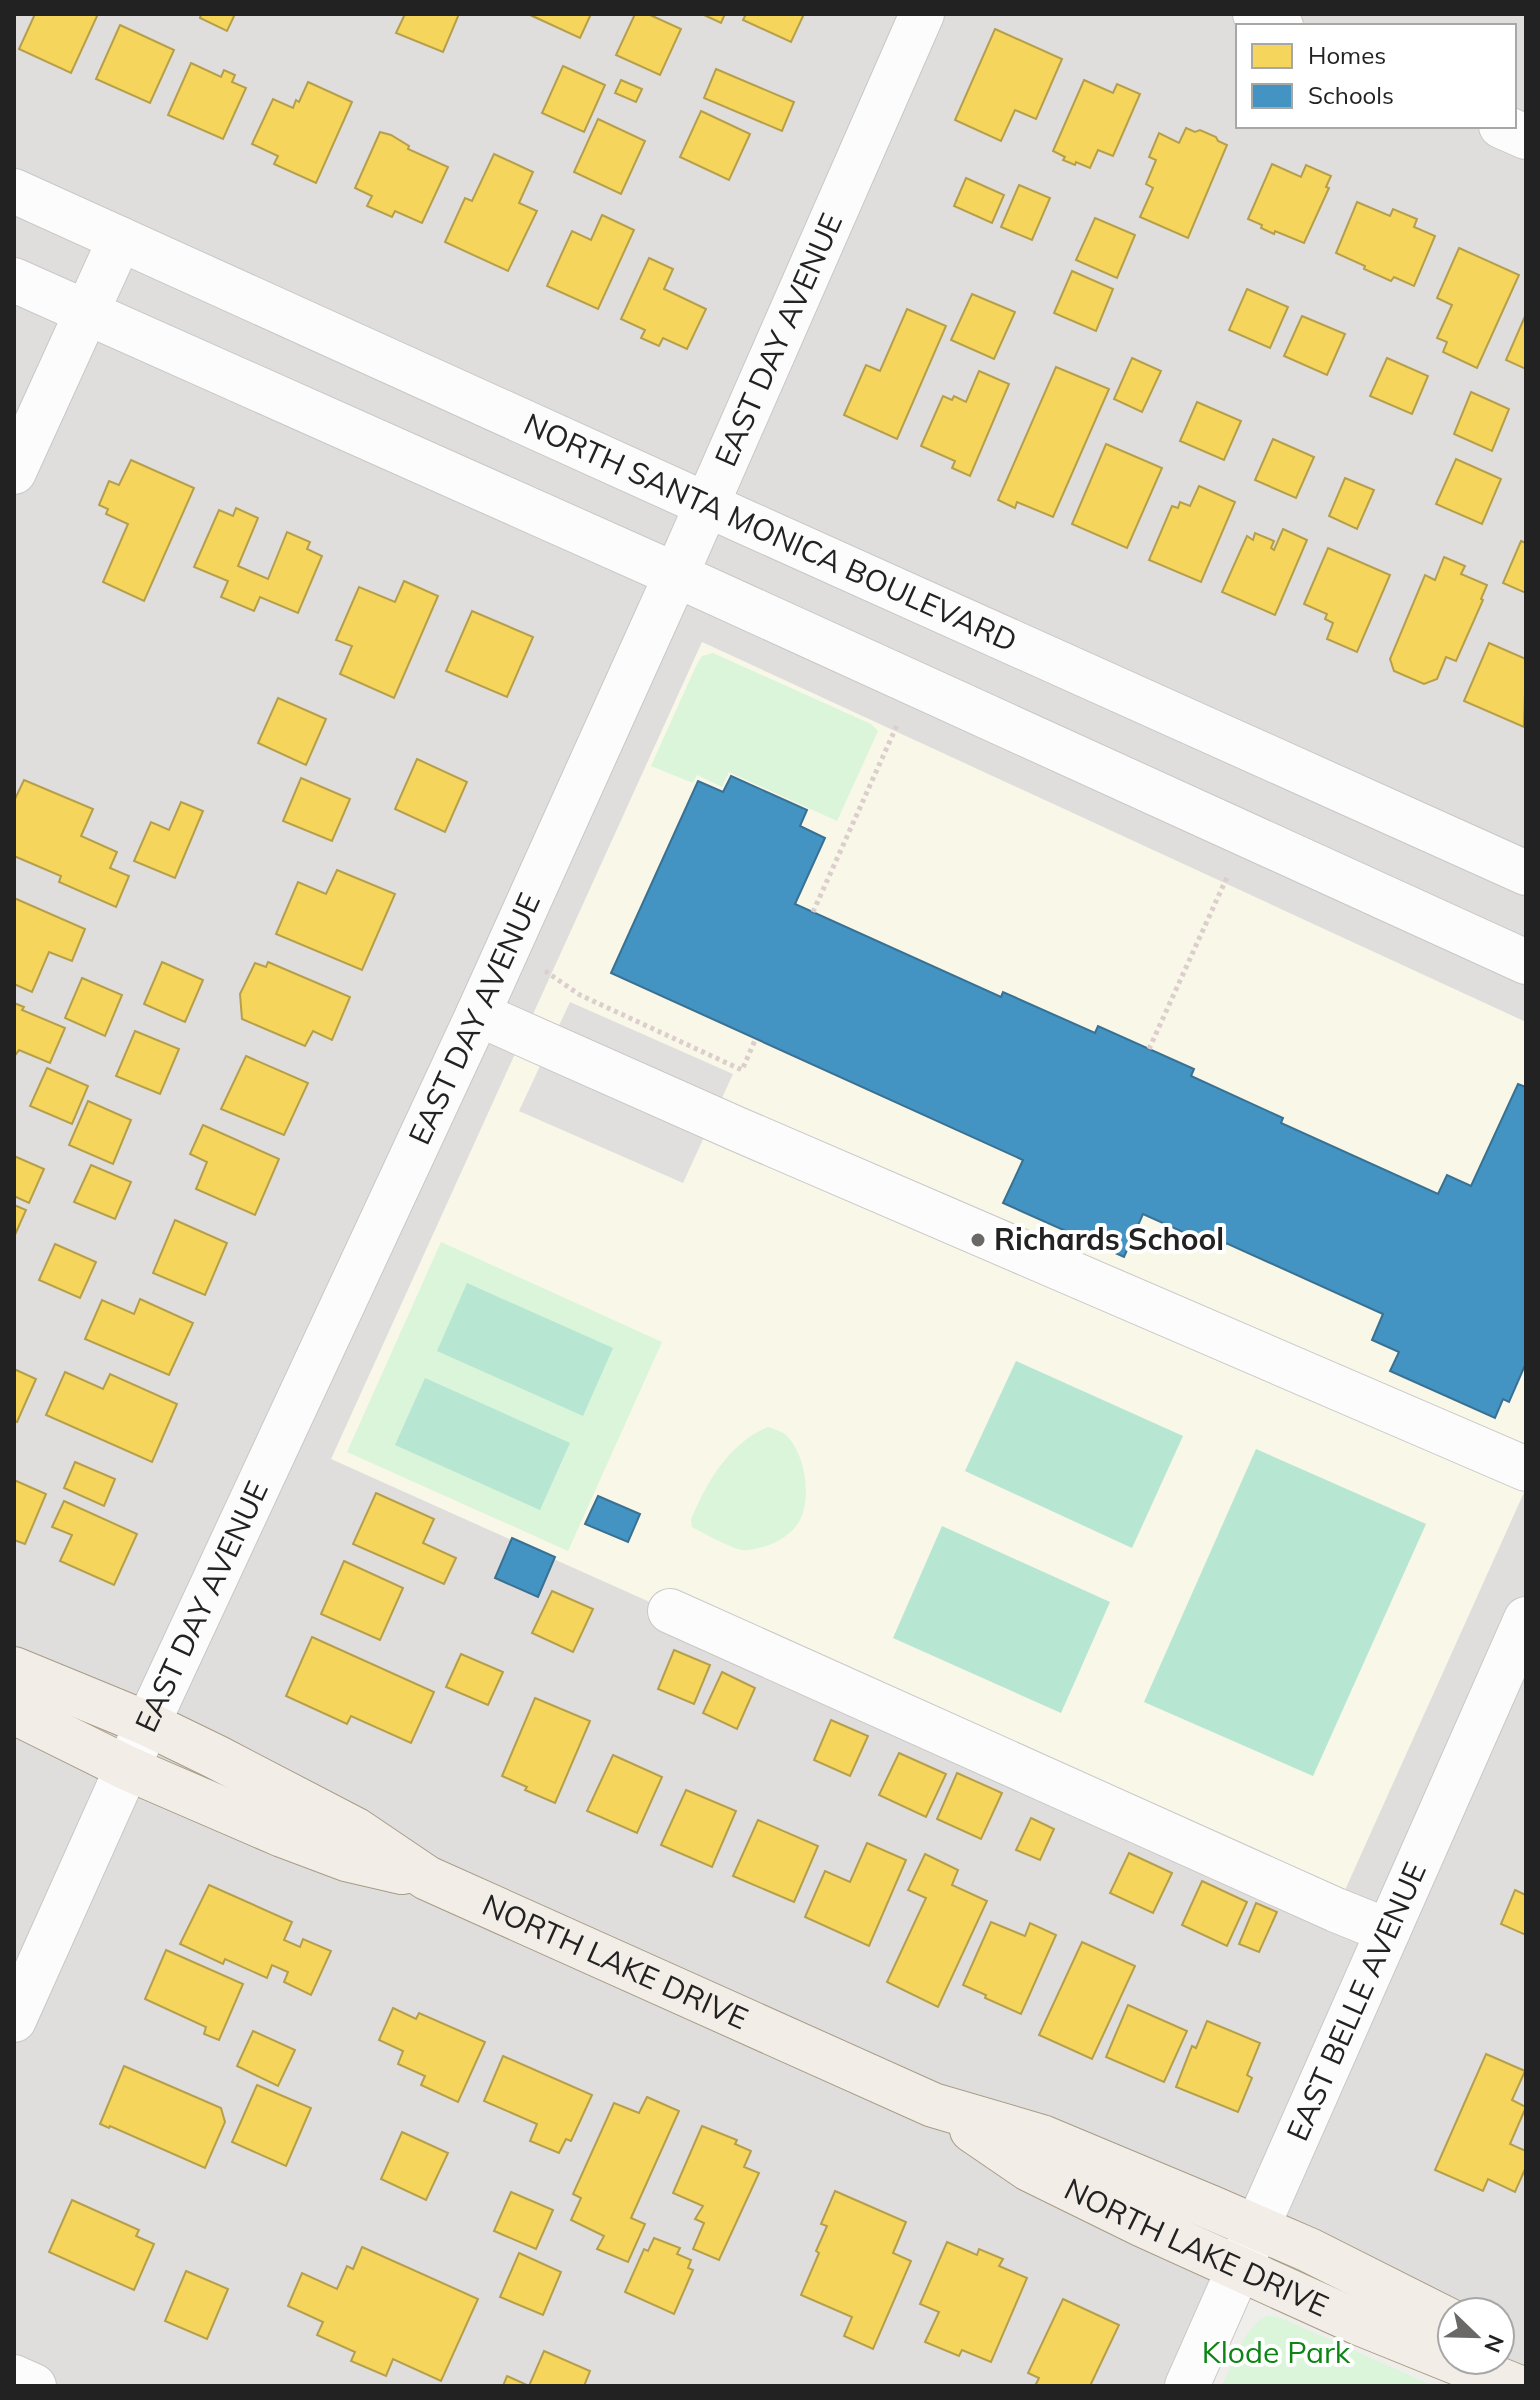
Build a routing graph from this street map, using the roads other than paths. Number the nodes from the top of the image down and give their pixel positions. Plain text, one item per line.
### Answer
1 (922, 14) edge
2 (1255, 14) edge
3 (1277, 24) edge
4 (1506, 128) edge
5 (1526, 137) edge
6 (14, 191) edge
7 (120, 239) junction
8 (14, 280) edge
9 (87, 313) junction
10 (14, 472) edge
11 (707, 505) junction
12 (676, 575) junction
13 (1526, 873) edge
14 (1526, 962) edge
15 (478, 1014) junction
16 (1526, 1469) edge
17 (670, 1611) dead end
18 (1521, 1644) edge
19 (14, 1669) edge
20 (14, 1712) edge
21 (148, 1724) junction
22 (127, 1768) junction
23 (427, 1878) junction
24 (1388, 1931) junction
25 (14, 2020) edge
26 (933, 2105) junction
27 (1257, 2227) junction
28 (1239, 2268) junction
29 (1436, 2314) edge
30 (14, 2377) edge
31 (34, 2386) edge
32 (1187, 2386) edge
33 (1515, 2386) edge

1 - 11 street, EAST DAY AVENUE
2 - 3 street
4 - 5 street
6 - 7 street, NORTH SANTA MONICA BOULEVARD
7 - 9 street
7 - 11 street, NORTH SANTA MONICA BOULEVARD
8 - 9 street
9 - 10 street
9 - 12 street
11 - 12 street, EAST DAY AVENUE
11 - 13 street, NORTH SANTA MONICA BOULEVARD
12 - 14 street
12 - 15 street, EAST DAY AVENUE
15 - 16 street
15 - 21 street, EAST DAY AVENUE
17 - 24 street
18 - 24 street, EAST BELLE AVENUE
19 - 21 main road, NORTH LAKE DRIVE
20 - 22 main road, NORTH LAKE DRIVE
21 - 22 street, EAST DAY AVENUE
21 - 23 main road, NORTH LAKE DRIVE
22 - 23 main road, NORTH LAKE DRIVE
22 - 25 street, EAST DAY AVENUE
23 - 26 main road, NORTH LAKE DRIVE
24 - 27 street, EAST BELLE AVENUE
26 - 27 main road, NORTH LAKE DRIVE
26 - 28 main road, NORTH LAKE DRIVE
27 - 28 street, EAST BELLE AVENUE
27 - 29 main road, NORTH LAKE DRIVE
28 - 32 street, EAST BELLE AVENUE
28 - 33 main road, NORTH LAKE DRIVE
30 - 31 street

